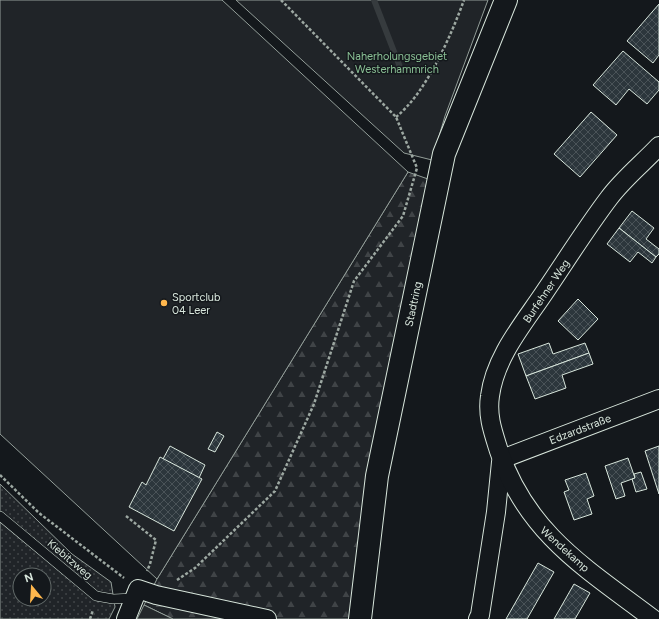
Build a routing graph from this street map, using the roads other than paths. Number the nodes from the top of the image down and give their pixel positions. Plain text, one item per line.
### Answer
1 (506, 0) edge
2 (659, 146) edge
3 (659, 399) edge
4 (502, 459) junction
5 (0, 516) edge
6 (136, 593) junction
7 (126, 619) edge
8 (267, 619) edge
9 (360, 619) edge
10 (478, 619) edge
11 (653, 619) edge

1 - 9 highway, Stadtring
2 - 4 street, Burfehner Weg
3 - 4 street, Edzardstraße
4 - 10 street
4 - 11 street, Wendekamp
5 - 6 lane, Kiebitzweg
6 - 7 street
6 - 8 street

